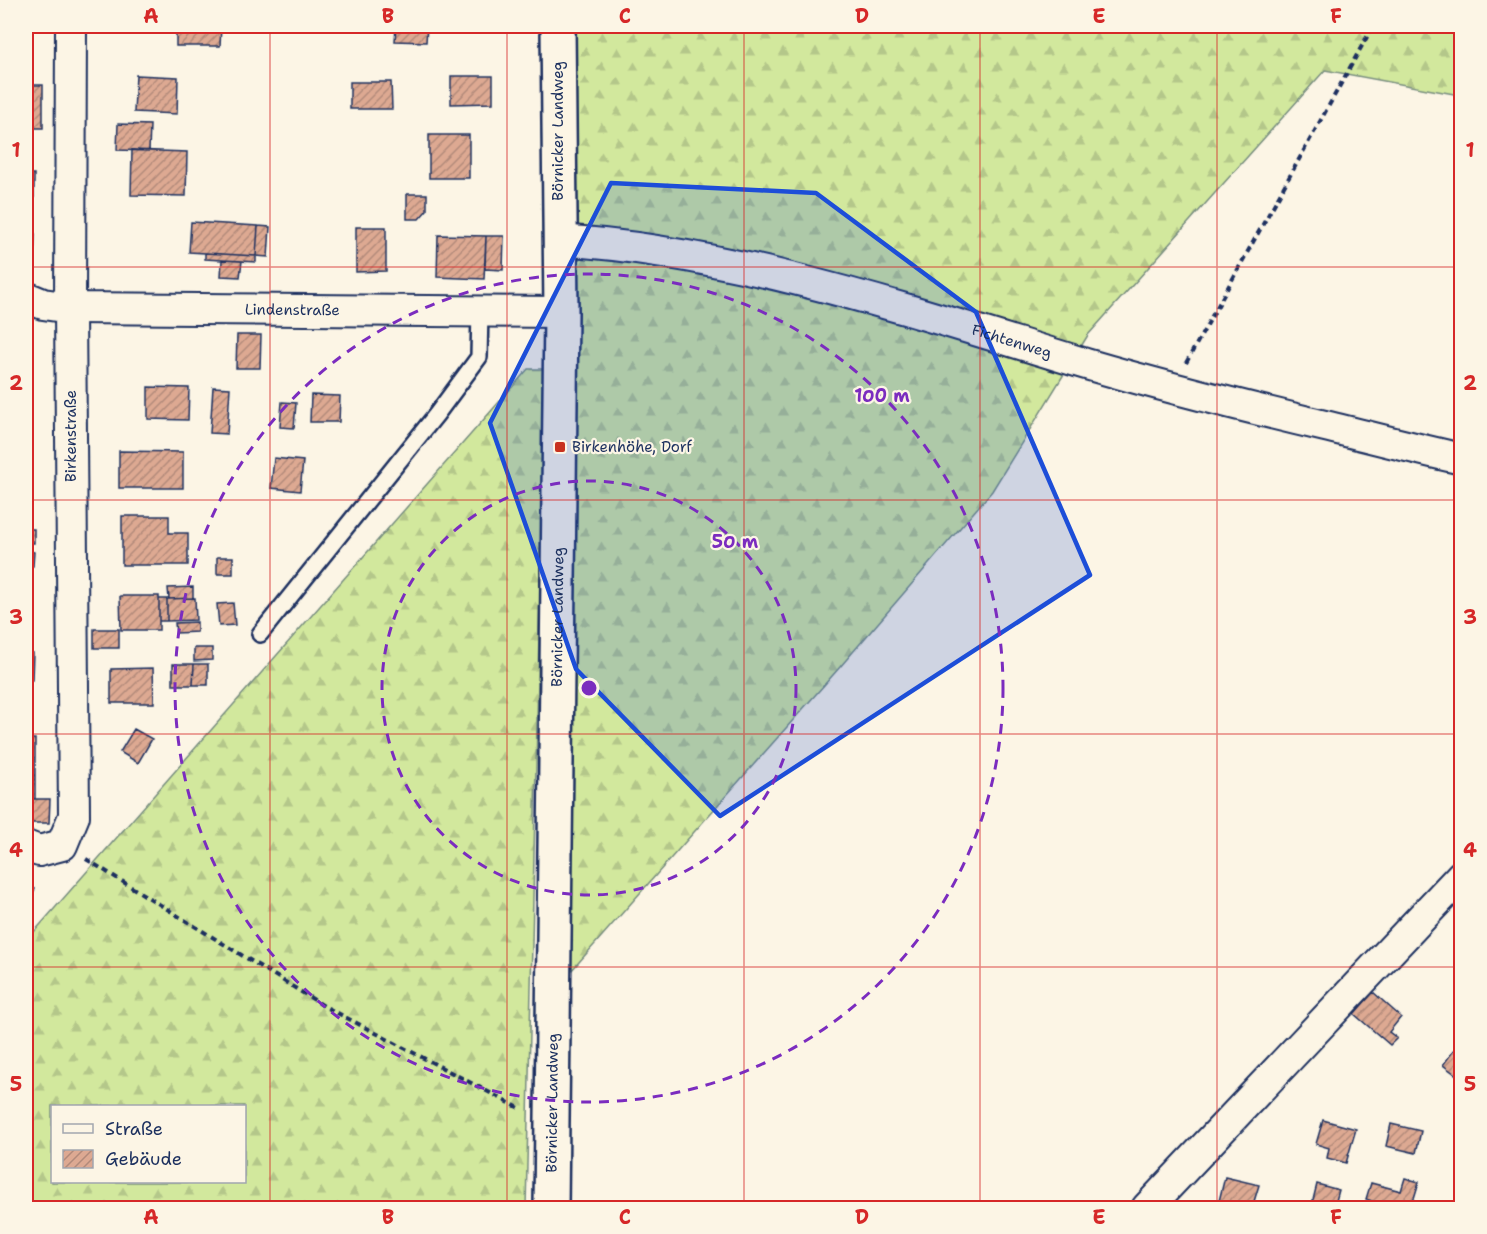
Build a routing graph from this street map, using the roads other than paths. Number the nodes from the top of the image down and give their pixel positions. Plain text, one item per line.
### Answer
1 (71, 26) edge
2 (558, 26) edge
3 (559, 240) junction
4 (26, 297) edge
5 (70, 308) junction
6 (480, 311) junction
7 (561, 312) junction
8 (1461, 459) edge
9 (260, 634) dead end
10 (26, 846) edge
11 (1455, 888) edge
12 (551, 1209) edge
13 (1147, 1209) edge

1 - 5 street, Birkenstraße
2 - 3 street, Börnicker Landweg
3 - 7 street, Börnicker Landweg
3 - 8 street, Fichtenweg
4 - 5 street, Lindenstraße
5 - 6 street, Lindenstraße
5 - 10 street, Birkenstraße
6 - 7 street, Lindenstraße
6 - 9 lane
7 - 12 street, Börnicker Landweg
11 - 13 street

